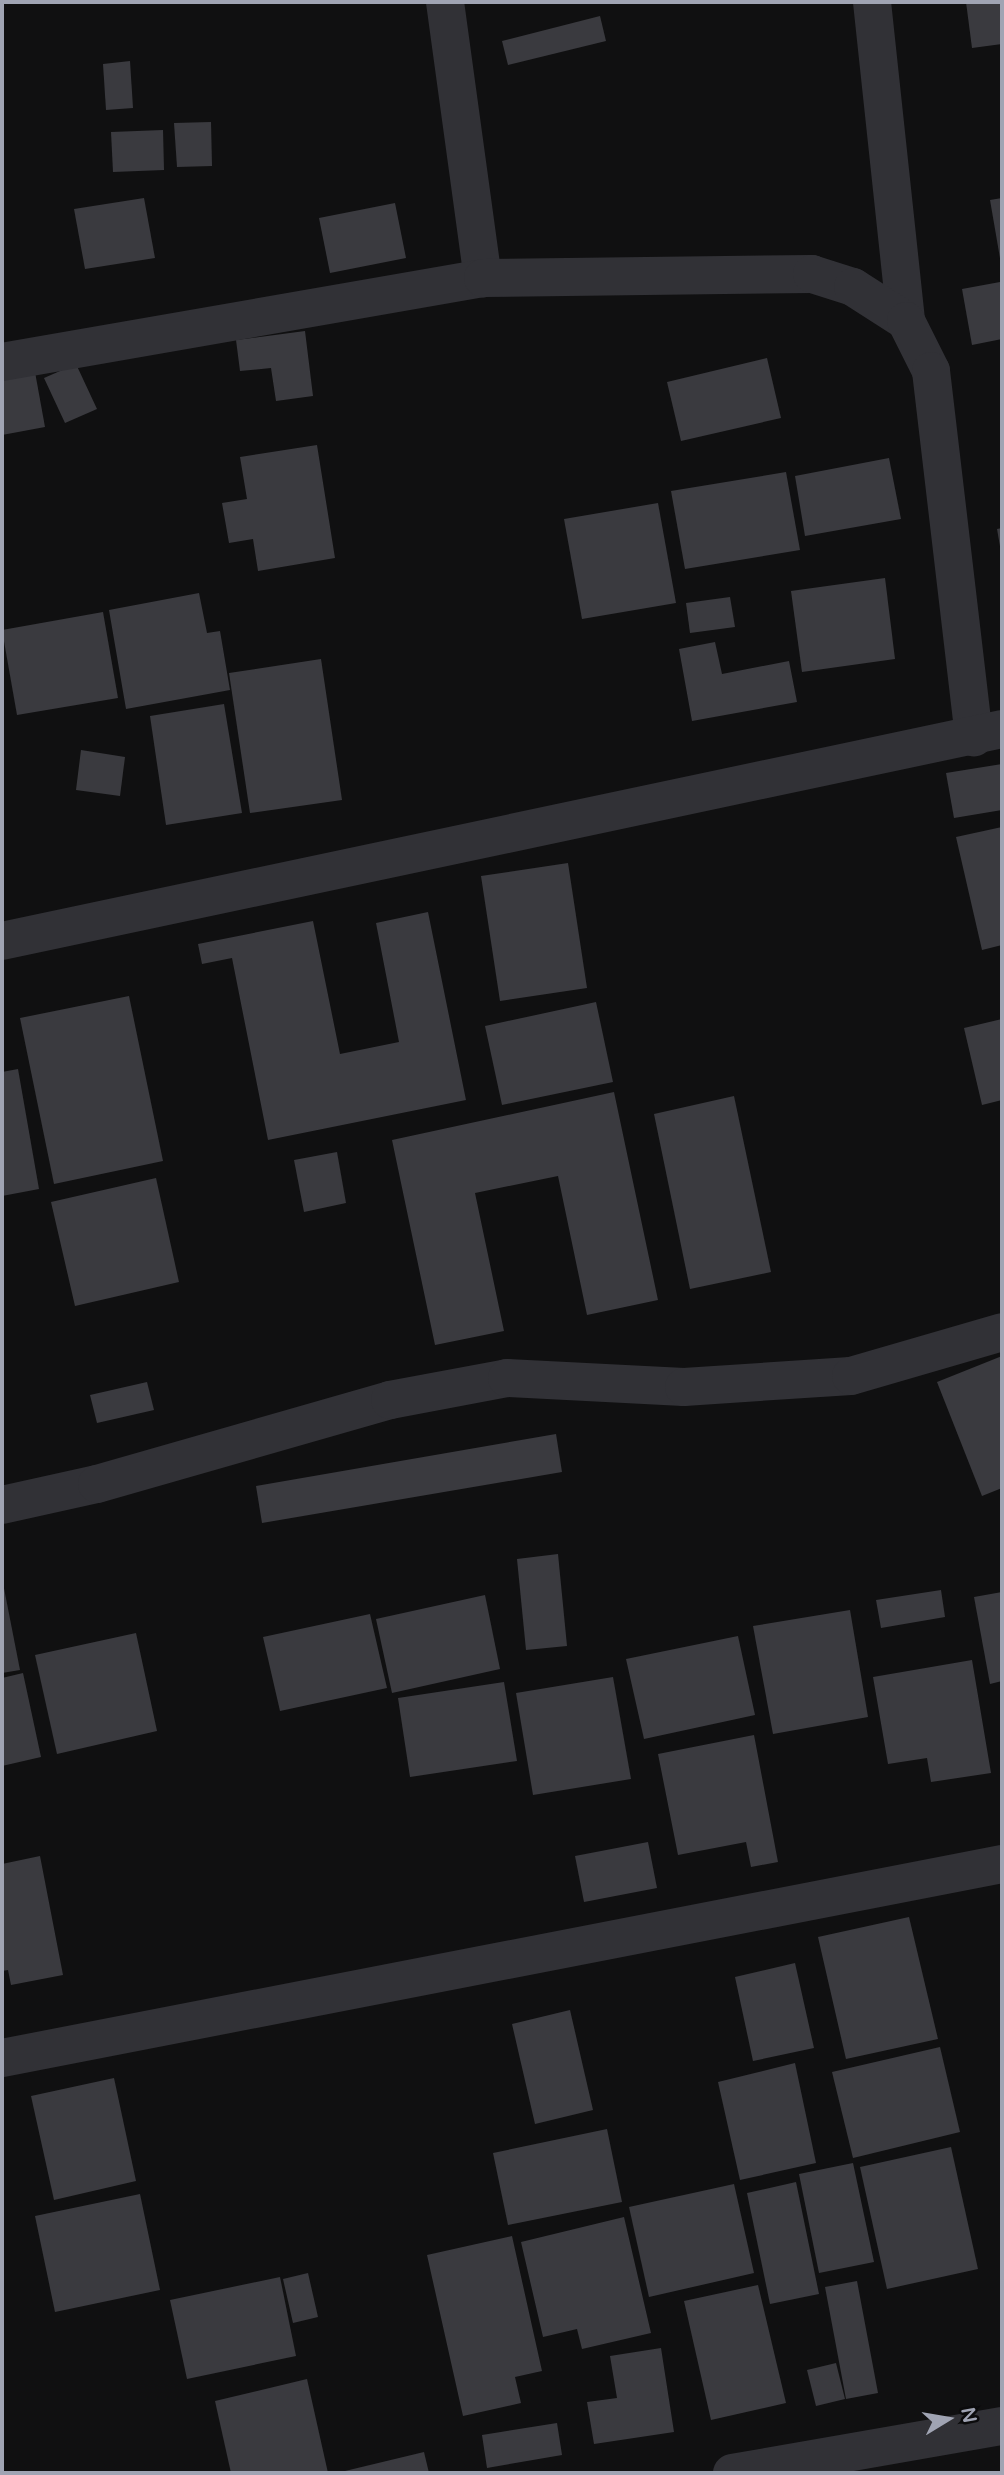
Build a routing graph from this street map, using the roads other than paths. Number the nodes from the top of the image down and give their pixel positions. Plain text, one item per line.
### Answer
1 (445, 2) edge
2 (872, 2) edge
3 (484, 278) junction
4 (906, 321) junction
5 (2, 362) edge
6 (988, 733) edge
7 (2, 941) edge
8 (1002, 1332) edge
9 (2, 1505) edge
10 (1002, 1864) edge
11 (2, 2058) edge
12 (1002, 2426) edge
13 (821, 2466) edge
14 (732, 2473) edge

1 - 3 street
2 - 4 street
3 - 4 street
3 - 5 street
4 - 6 street
6 - 7 street
8 - 9 street
10 - 11 street
12 - 13 street
13 - 14 street

